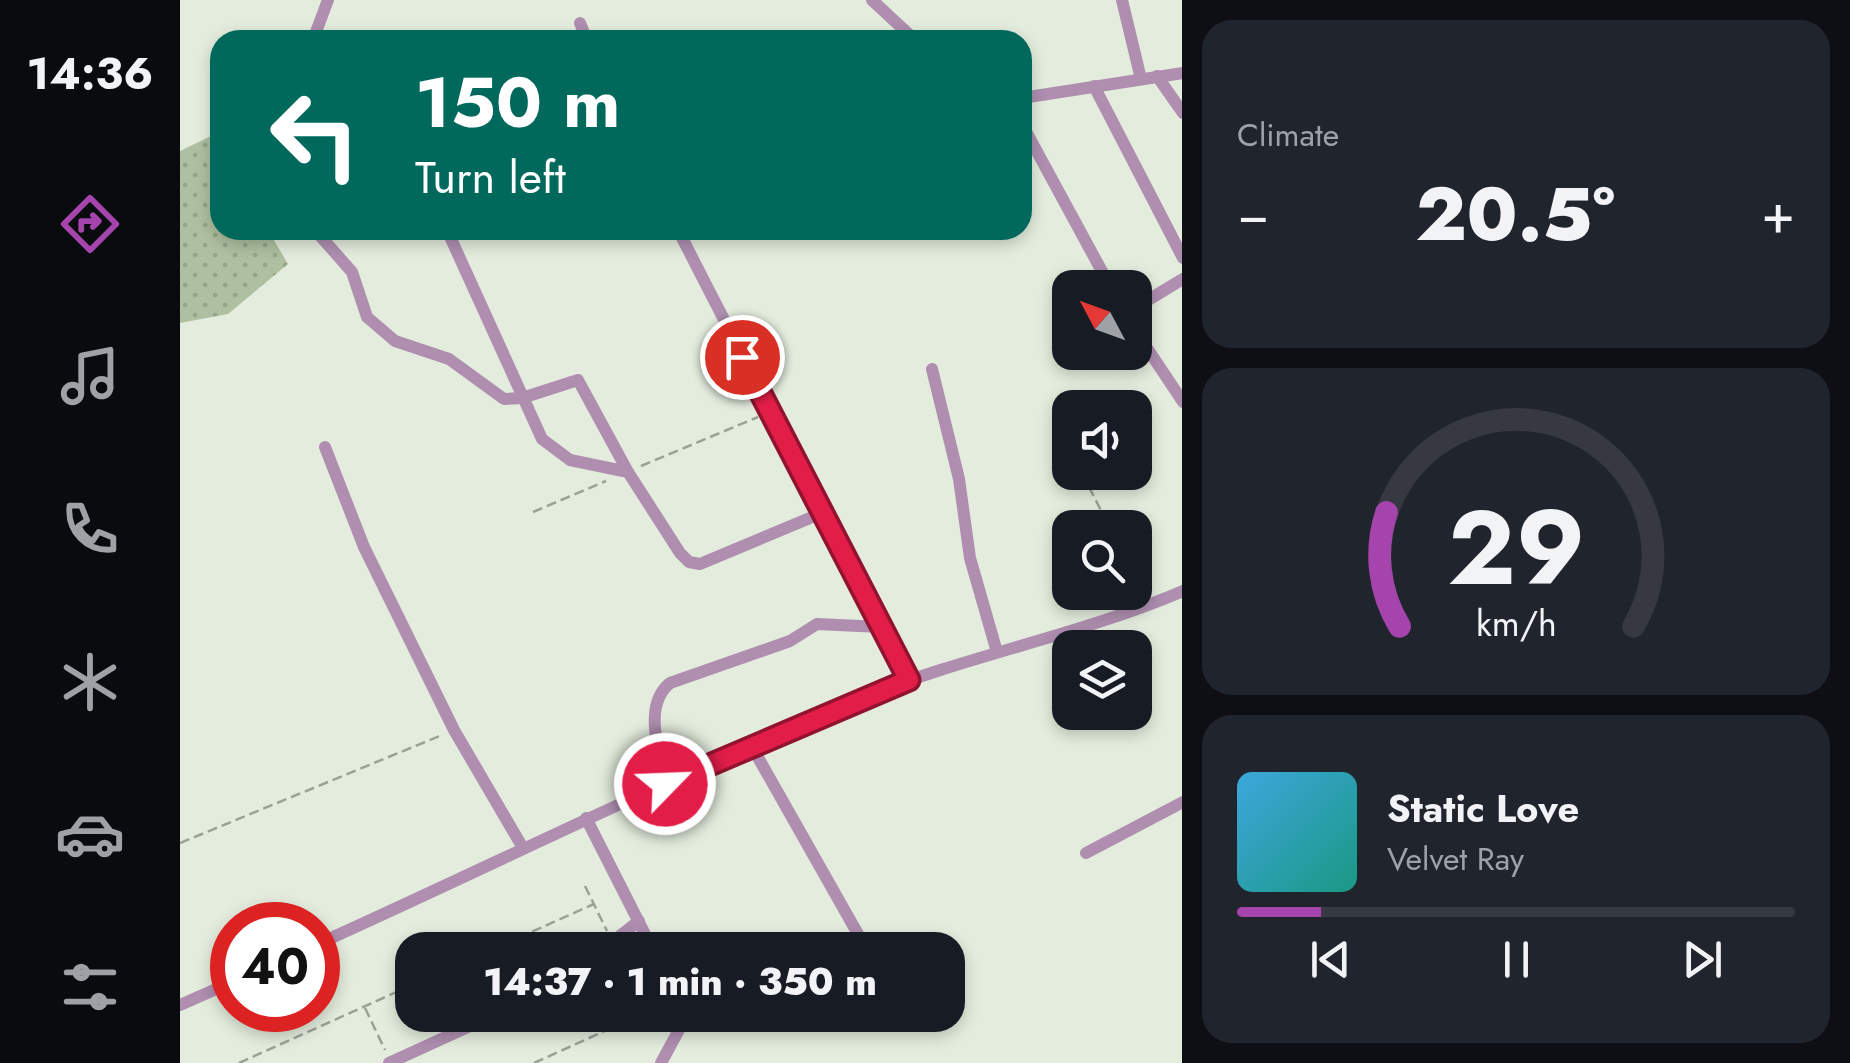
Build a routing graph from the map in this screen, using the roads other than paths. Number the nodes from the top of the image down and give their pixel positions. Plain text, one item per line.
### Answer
1 (328, 0) edge
2 (872, 0) edge
3 (1122, 0) edge
4 (580, 24) dead end
5 (317, 30) edge
6 (583, 30) edge
7 (902, 30) edge
8 (1182, 74) edge
9 (1157, 76) junction
10 (1140, 79) junction
11 (1094, 86) junction
12 (1032, 96) edge
13 (1182, 113) edge
14 (1032, 142) edge
15 (324, 240) edge
16 (451, 240) edge
17 (683, 240) edge
18 (1182, 258) edge
19 (1101, 270) edge
20 (1182, 279) edge
21 (1152, 298) edge
22 (1152, 356) edge
23 (932, 369) dead end
24 (522, 398) junction
25 (1182, 402) edge
26 (325, 447) dead end
27 (628, 472) junction
28 (822, 513) junction
29 (1182, 591) edge
30 (881, 627) junction
31 (997, 652) junction
32 (909, 680) junction
33 (751, 746) junction
34 (665, 784) junction
35 (1182, 802) edge
36 (586, 818) junction
37 (524, 848) junction
38 (1086, 852) dead end
39 (639, 922) junction
40 (626, 932) edge
41 (644, 932) edge
42 (856, 932) edge
43 (340, 934) edge
44 (210, 992) edge
45 (180, 1005) edge
46 (457, 1032) edge
47 (677, 1032) edge
48 (390, 1063) edge
49 (661, 1063) edge

1 - 5 street
2 - 7 street
3 - 10 street
4 - 6 street
8 - 9 street
9 - 10 street
9 - 13 street
10 - 11 street
11 - 12 street
11 - 18 street
14 - 19 street
15 - 24 street
16 - 24 street
17 - 28 street
20 - 21 street
22 - 25 street
23 - 31 street
24 - 27 street
24 - 27 street
26 - 37 street
27 - 28 street
28 - 30 street
29 - 31 street
30 - 32 street
30 - 34 street
31 - 32 street
32 - 33 street
33 - 34 street
33 - 42 street
34 - 36 street
35 - 38 street
36 - 37 street
36 - 39 street
37 - 43 street
39 - 40 street
39 - 41 street
44 - 45 street
46 - 48 street
47 - 49 street

